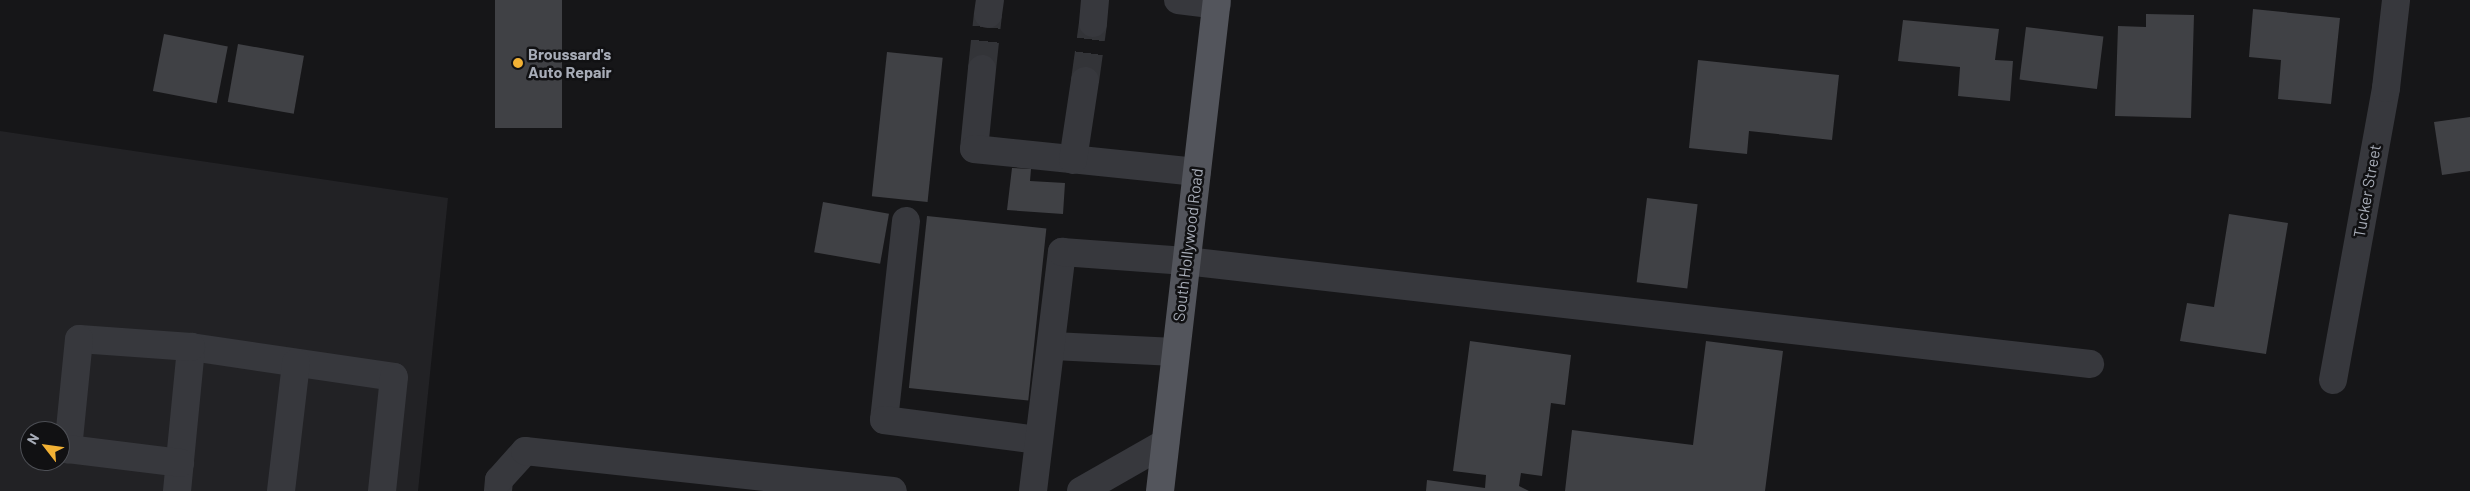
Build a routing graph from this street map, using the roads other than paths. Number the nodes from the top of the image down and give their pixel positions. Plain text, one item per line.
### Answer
1 (1178, 0) edge
2 (2396, 0) edge
3 (1217, 2) edge
4 (982, 70) tunnel mouth
5 (1085, 81) tunnel mouth
6 (1074, 160) junction
7 (1197, 172) junction
8 (906, 221) dead end
9 (1186, 261) junction
10 (1053, 346) junction
11 (191, 347) junction
12 (1175, 352) junction
13 (296, 363) junction
14 (2090, 364) dead end
15 (2333, 380) dead end
16 (1039, 440) junction
17 (1165, 443) junction
18 (180, 463) junction
19 (177, 491) edge
20 (281, 491) edge
21 (382, 491) edge
22 (498, 491) edge
23 (893, 491) edge
24 (1033, 491) edge
25 (1081, 491) edge
26 (1160, 491) edge

1 - 3 street
2 - 15 street, Tucker Street
3 - 7 main road, South Hollywood Road
4 - 6 street
5 - 6 street
6 - 7 street
7 - 9 main road, South Hollywood Road
8 - 16 street
9 - 10 street
9 - 12 main road, South Hollywood Road
9 - 14 street
10 - 12 street
10 - 16 street
11 - 13 street
11 - 18 street
11 - 18 street
12 - 17 main road, South Hollywood Road
13 - 20 street
13 - 21 street
16 - 24 street
17 - 25 street
17 - 26 main road, South Hollywood Road
18 - 19 street
22 - 23 street

